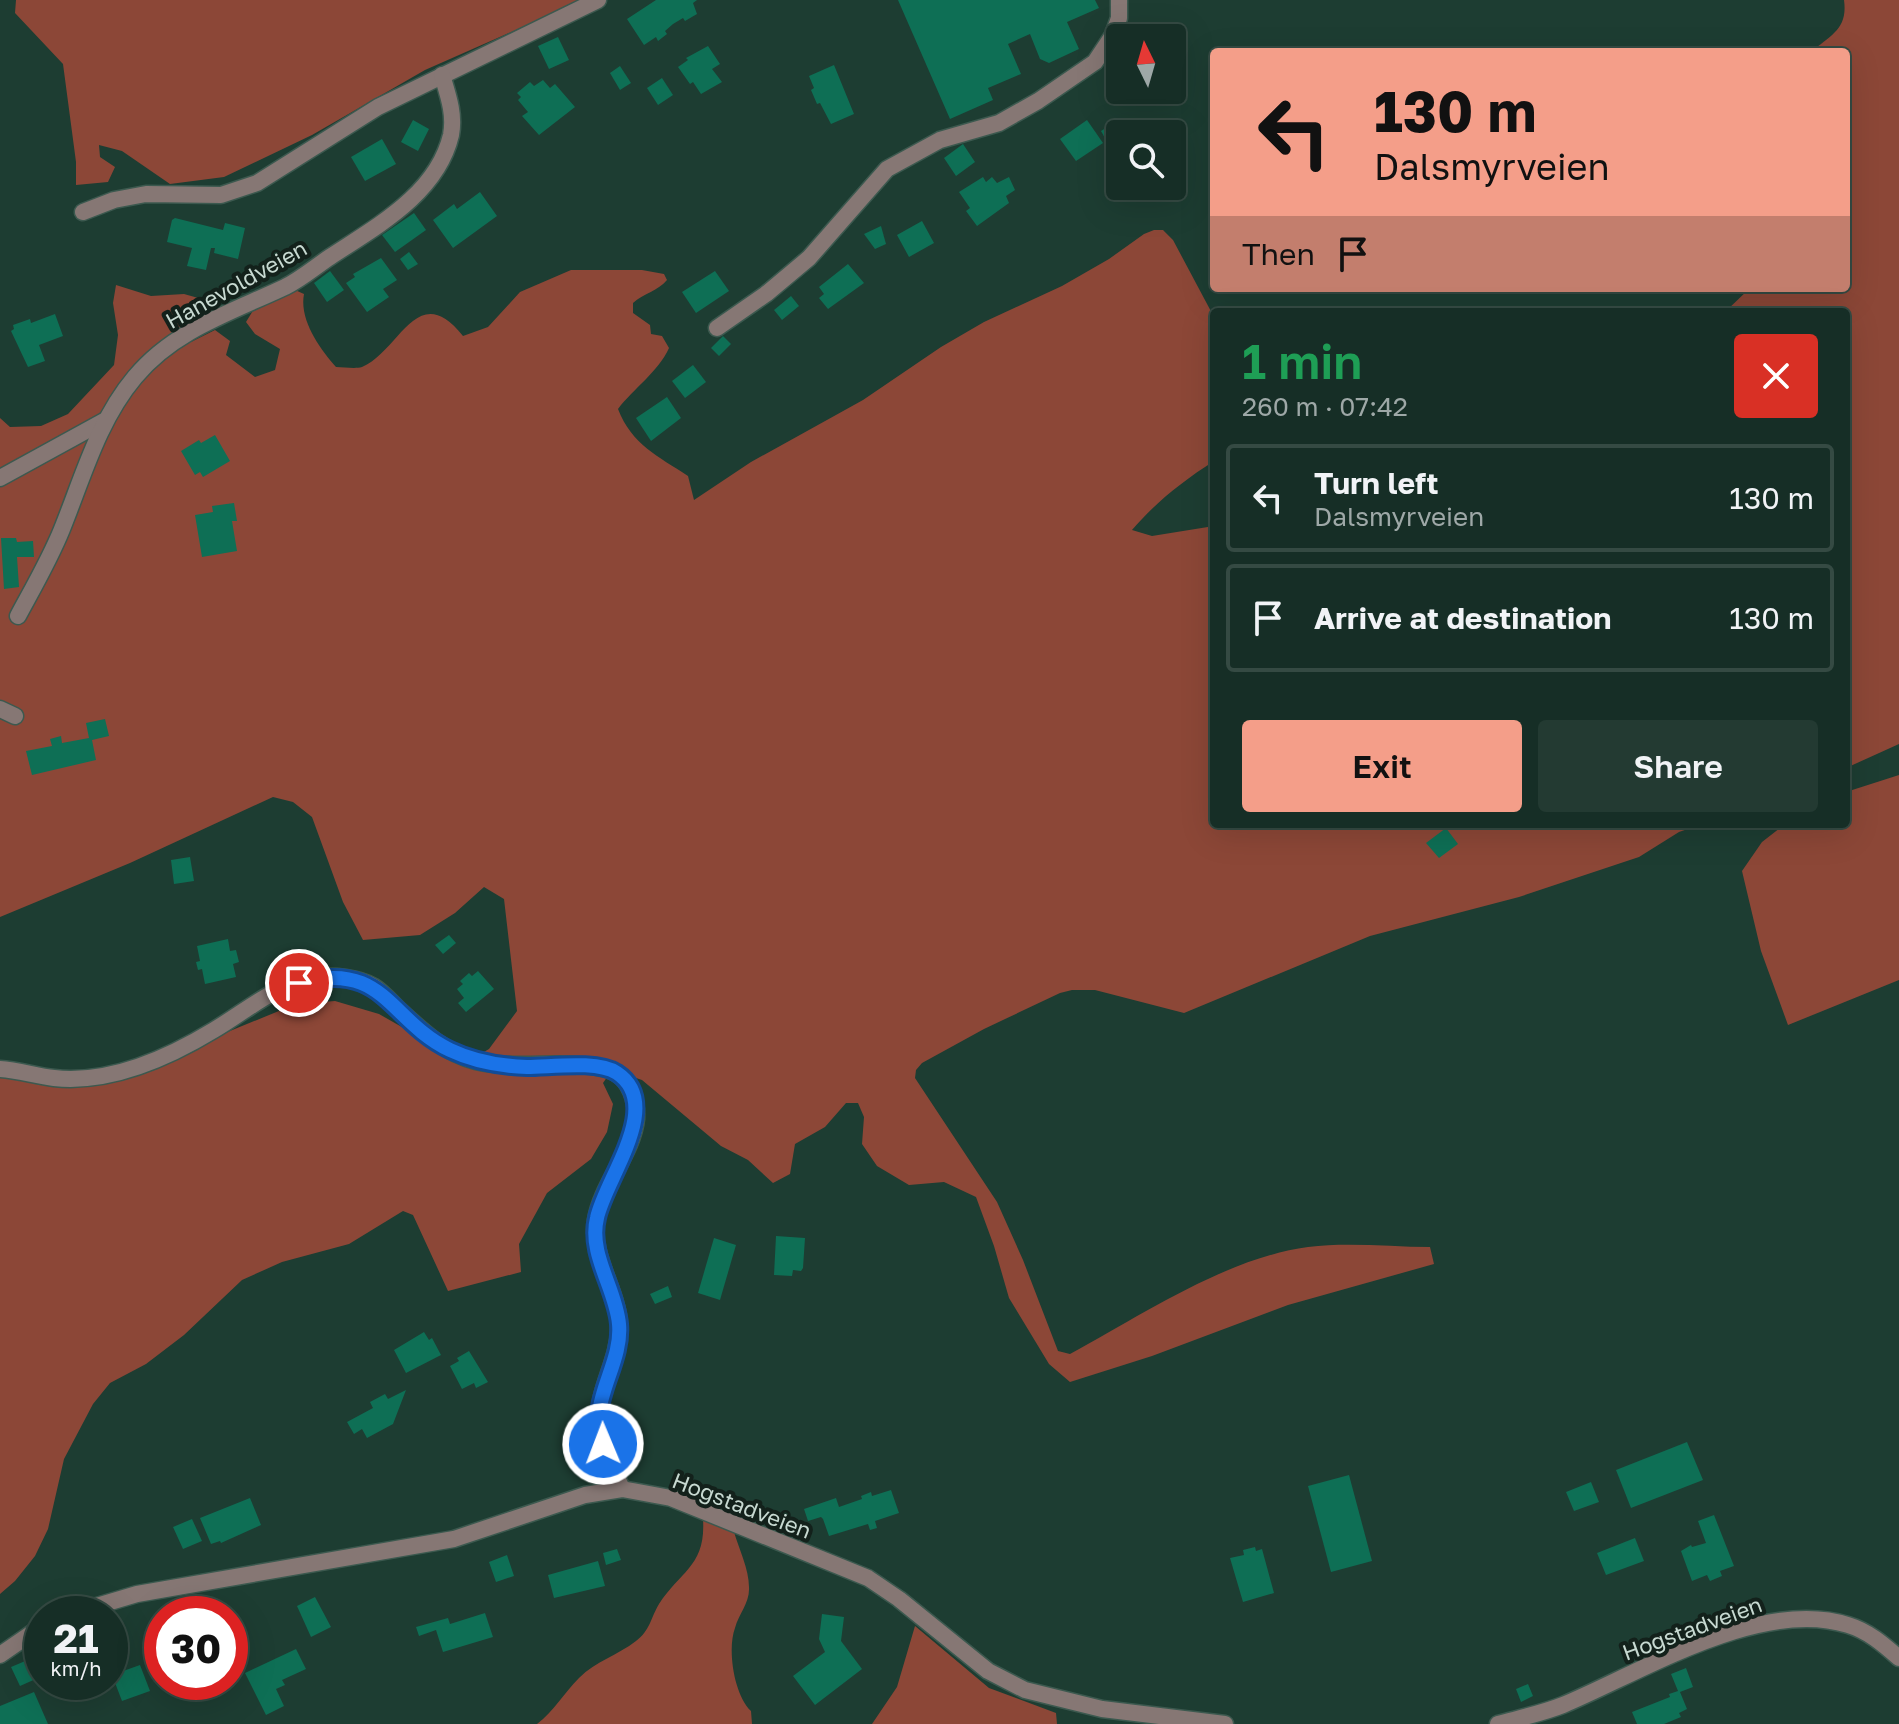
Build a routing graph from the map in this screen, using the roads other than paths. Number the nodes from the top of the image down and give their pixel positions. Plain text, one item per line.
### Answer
1 (598, 0) edge
2 (1119, 0) edge
3 (442, 75) junction
4 (83, 212) dead end
5 (717, 328) dead end
6 (104, 421) junction
7 (0, 478) edge
8 (18, 616) dead end
9 (0, 1069) edge
10 (622, 1489) junction
11 (128, 1597) edge
12 (24, 1638) edge
13 (0, 1655) edge
14 (1899, 1658) edge
15 (1225, 1724) edge
16 (1498, 1724) edge

1 - 3 street
2 - 5 street
3 - 4 street
3 - 6 street, Hanevoldveien
6 - 7 street, Hanevoldveien
6 - 8 street, Hanevoldveien
9 - 10 street
10 - 11 street, Hogstadveien
10 - 15 street, Hogstadveien
12 - 13 street
14 - 16 street, Hogstadveien

